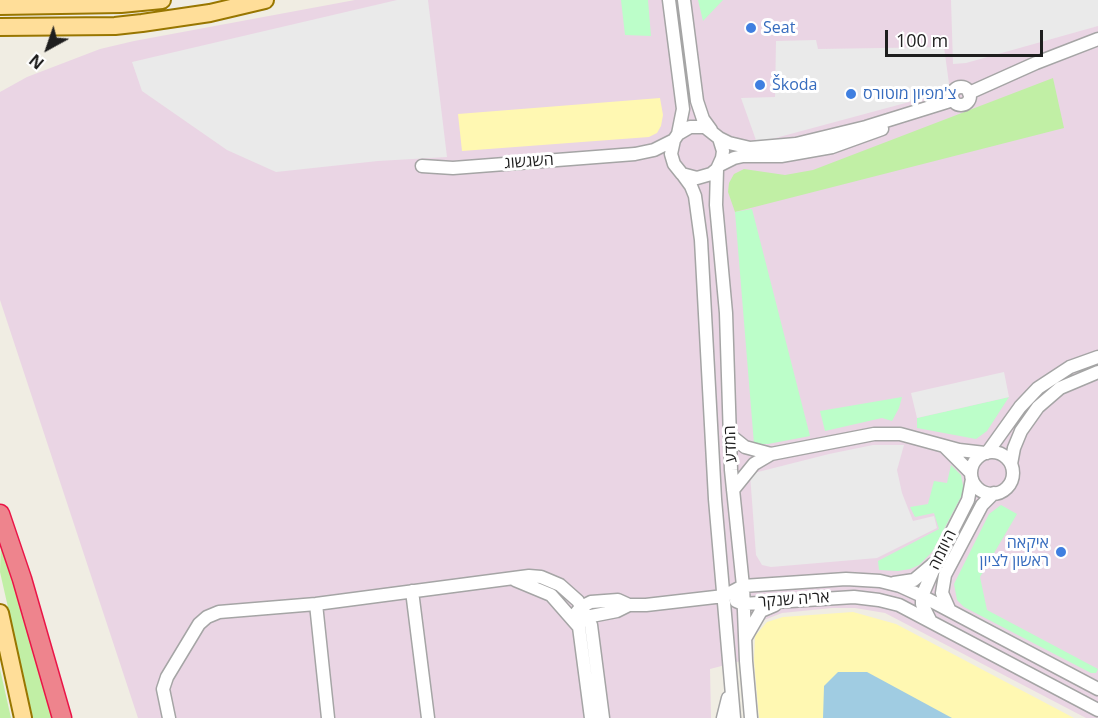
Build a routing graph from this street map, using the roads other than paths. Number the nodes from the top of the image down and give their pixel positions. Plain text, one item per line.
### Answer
1 (162, 0) edge
2 (265, 0) edge
3 (669, 0) edge
4 (684, 0) edge
5 (86, 3) edge
6 (0, 6) edge
7 (0, 27) edge
8 (1098, 39) edge
9 (918, 112) junction
10 (715, 134) junction
11 (676, 137) junction
12 (635, 154) junction
13 (422, 166) dead end
14 (718, 167) junction
15 (678, 169) junction
16 (1098, 357) edge
17 (1098, 372) edge
18 (730, 435) junction
19 (942, 445) junction
20 (986, 453) junction
21 (771, 454) junction
22 (1011, 464) junction
23 (972, 476) junction
24 (733, 490) junction
25 (994, 493) junction
26 (0, 514) edge
27 (938, 559) junction
28 (740, 564) junction
29 (511, 578) junction
30 (890, 583) junction
31 (777, 584) junction
32 (743, 586) junction
33 (412, 591) junction
34 (724, 596) junction
35 (922, 596) junction
36 (783, 601) junction
37 (316, 604) junction
38 (743, 604) junction
39 (949, 609) junction
40 (0, 613) edge
41 (584, 613) junction
42 (572, 618) junction
43 (930, 620) junction
44 (745, 638) junction
45 (731, 688) junction
46 (1098, 689) edge
47 (1098, 710) edge
48 (23, 718) edge
49 (63, 718) edge
50 (169, 718) edge
51 (328, 718) edge
52 (428, 718) edge
53 (591, 718) edge
54 (603, 718) edge
55 (723, 718) edge
56 (734, 718) edge
57 (751, 718) edge

1 - 5 main road
2 - 7 main road
3 - 11 street
4 - 10 street
5 - 6 main road
8 - 9 street
9 - 10 street
9 - 14 street
10 - 11 street
10 - 14 street
11 - 12 street, השגשוג
11 - 15 street
12 - 13 street, השגשוג
12 - 15 street, השגשוג
14 - 15 street
14 - 18 street, המדע
15 - 34 street, המדע
16 - 20 street
17 - 22 street
18 - 21 street
18 - 24 street, המדע
19 - 20 street
19 - 21 street
19 - 23 street
20 - 22 street
20 - 23 street
21 - 24 street
22 - 25 street
23 - 25 street
23 - 27 street, היוזמה
24 - 28 street, המדע
25 - 39 street, היוזמה
26 - 49 highway
27 - 30 street
27 - 35 street, היוזמה
28 - 31 street
28 - 32 street, המדע
29 - 33 street
29 - 41 street
29 - 42 street
30 - 31 street, אריה שנקר
30 - 35 street, אריה שנקר
31 - 32 street, אריה שנקר
32 - 34 street, אריה שנקר
32 - 38 street, המדע
33 - 37 street
33 - 52 street
34 - 38 street, אריה שנקר
34 - 41 street
34 - 45 street, המדע
35 - 39 street, אריה שנקר
35 - 43 street
36 - 38 street, אריה שנקר
36 - 43 street, אריה שנקר
36 - 44 street
37 - 50 street
37 - 51 street
38 - 44 street, המדע
39 - 46 street, אריה שנקר
40 - 48 main road
41 - 42 street
41 - 54 street
42 - 53 street
43 - 47 street, אריה שנקר
44 - 57 street, המדע
45 - 55 street
45 - 56 street, המדע

